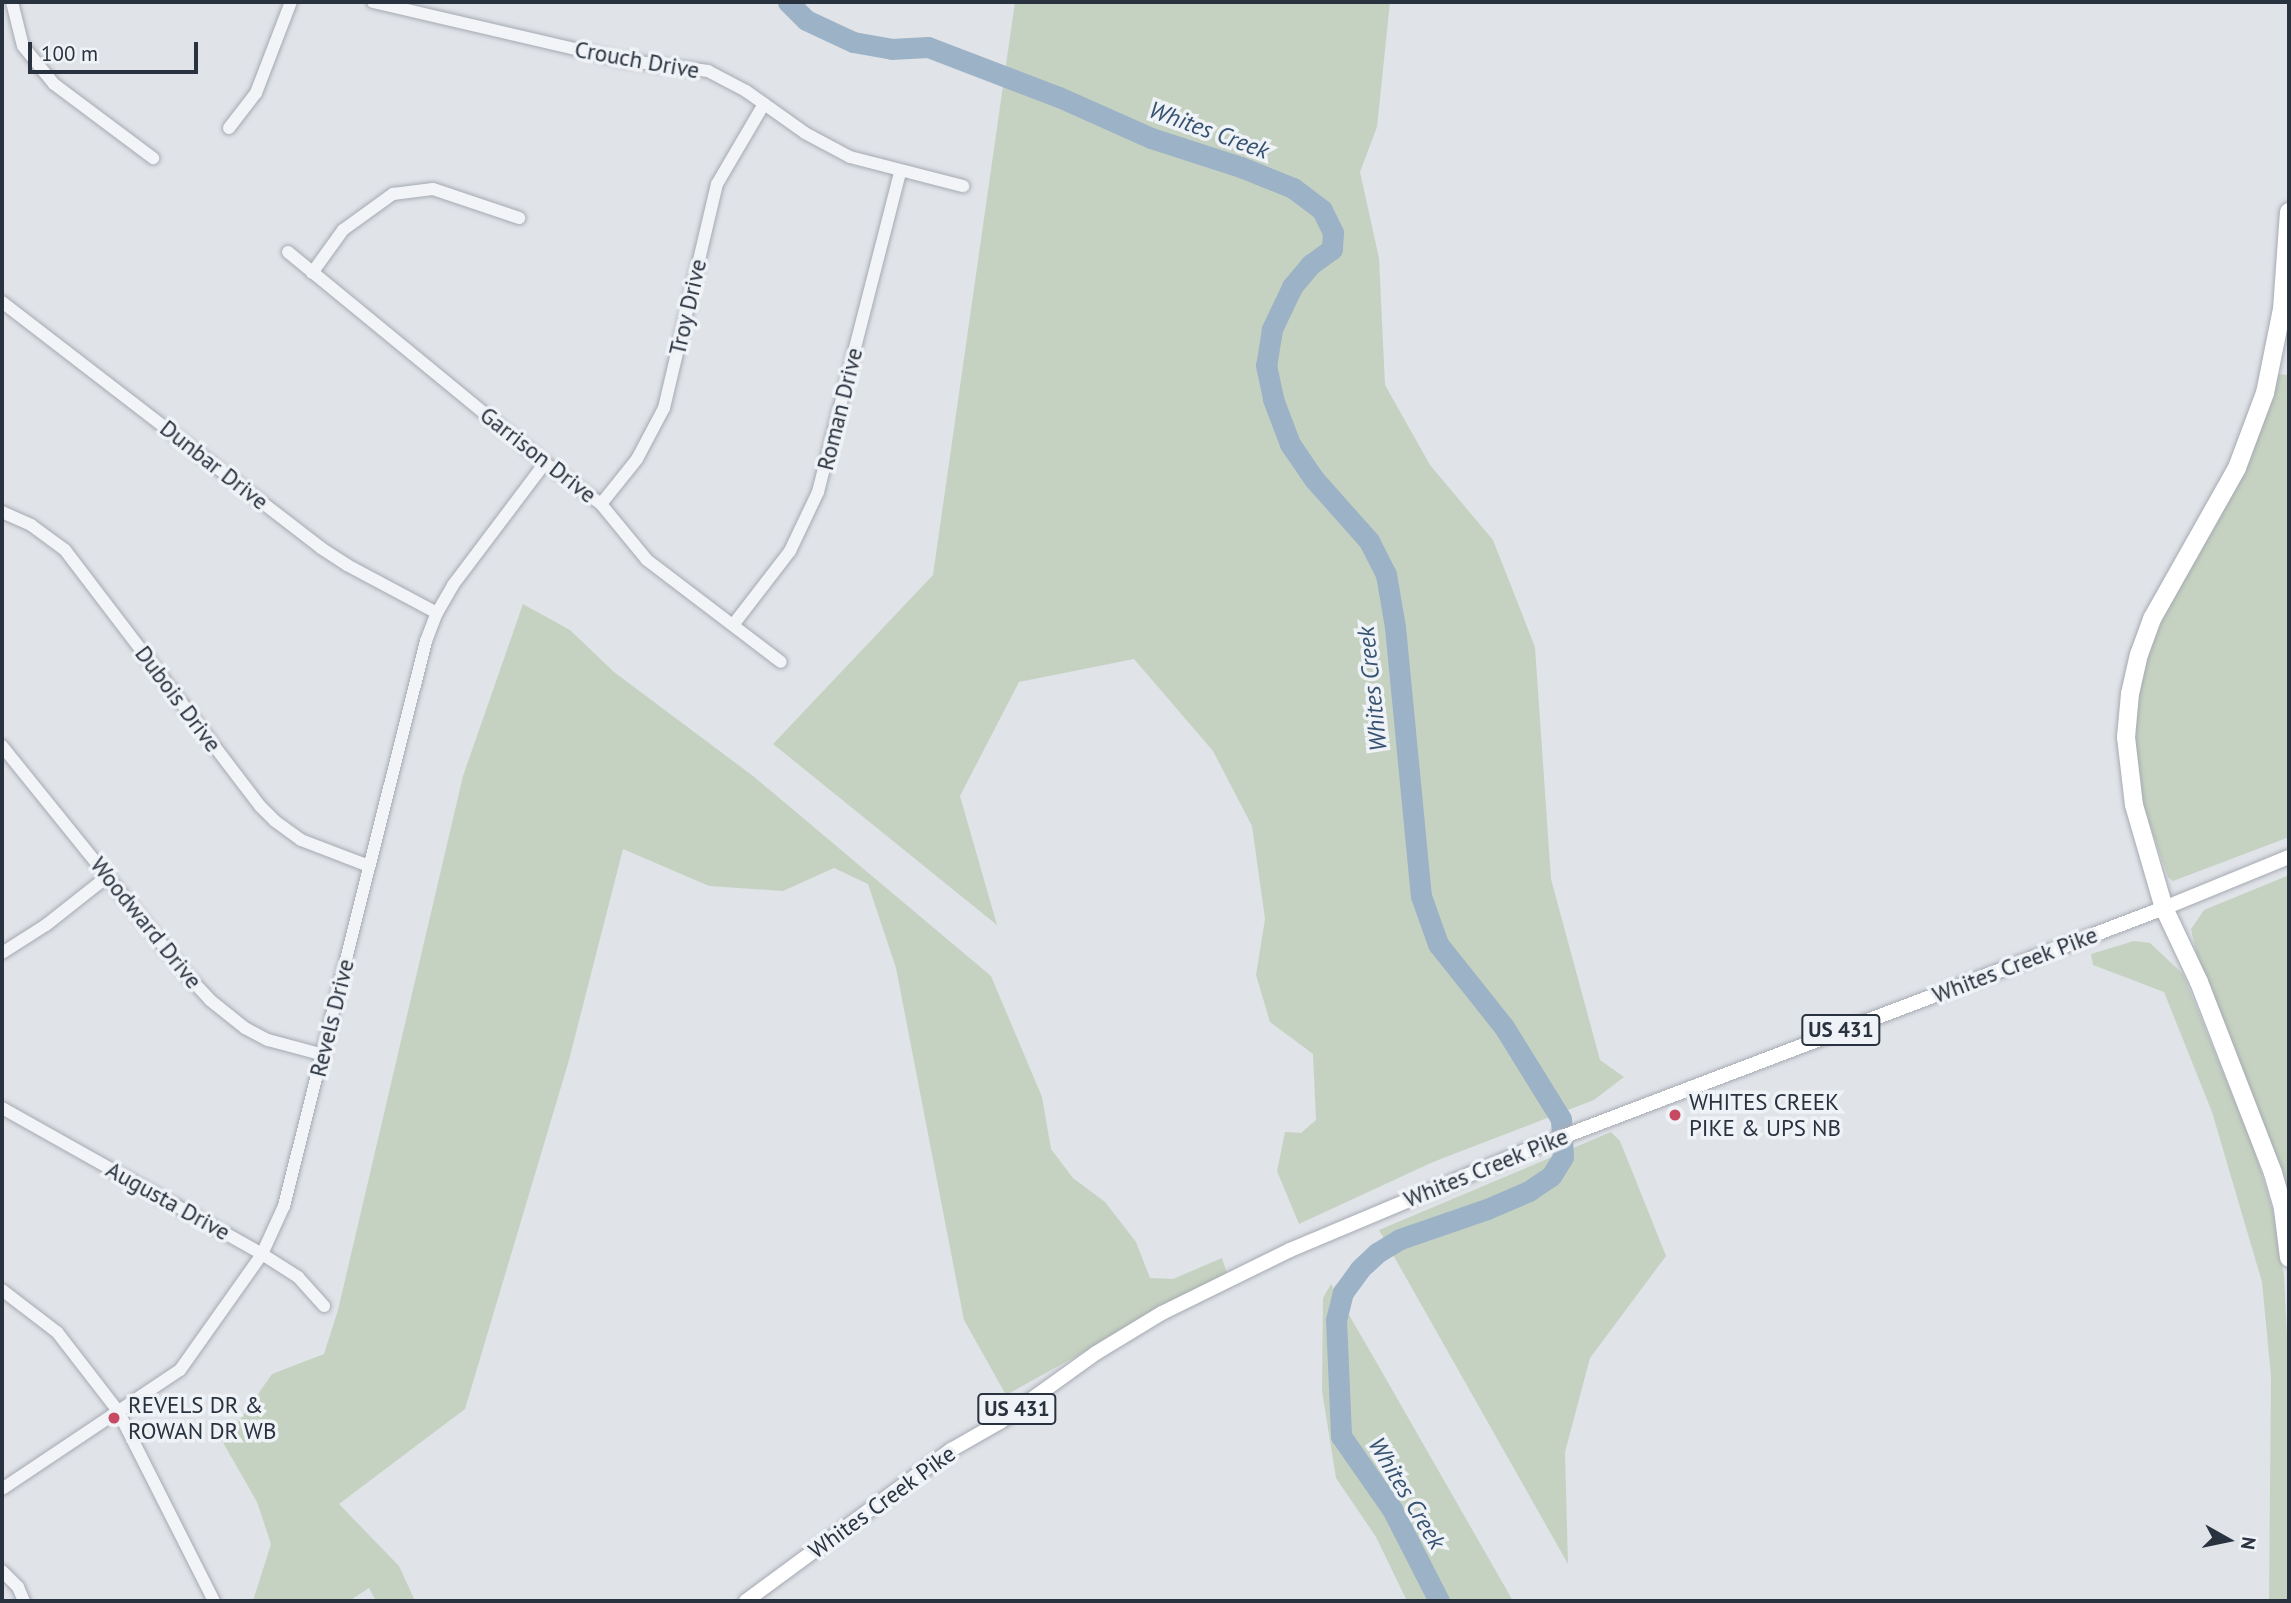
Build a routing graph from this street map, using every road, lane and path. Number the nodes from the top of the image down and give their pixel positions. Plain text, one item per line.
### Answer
1 (12, 2) edge
2 (291, 2) edge
3 (373, 2) edge
4 (764, 104) junction
5 (229, 128) dead end
6 (153, 158) dead end
7 (900, 172) junction
8 (963, 186) dead end
9 (2289, 212) edge
10 (519, 218) dead end
11 (288, 251) dead end
12 (312, 273) junction
13 (2, 302) edge
14 (545, 463) junction
15 (601, 504) junction
16 (2, 512) edge
17 (436, 612) junction
18 (733, 625) junction
19 (781, 662) dead end
20 (2, 746) edge
21 (2289, 857) edge
22 (369, 866) junction
23 (108, 876) junction
24 (2164, 908) junction
25 (2, 953) edge
26 (324, 1055) junction
27 (2, 1108) edge
28 (262, 1254) junction
29 (2289, 1258) edge
30 (2, 1290) edge
31 (324, 1306) dead end
32 (118, 1411) junction
33 (2, 1489) edge
34 (2, 1572) edge
35 (24, 1601) edge
36 (214, 1601) edge
37 (746, 1601) edge

1 - 6 street
2 - 5 street
3 - 4 street, Crouch Drive
4 - 7 street, Crouch Drive
4 - 15 street, Troy Drive
7 - 8 street, Crouch Drive
7 - 18 street, Roman Drive
9 - 24 highway
10 - 12 street
11 - 12 street, Garrison Drive
12 - 14 street, Garrison Drive
13 - 17 street, Dunbar Drive
14 - 15 street, Garrison Drive
14 - 17 street, Revels Drive
15 - 18 street, Garrison Drive
16 - 22 street, Dubois Drive
17 - 22 street, Revels Drive
18 - 19 street, Garrison Drive
20 - 23 street, Woodward Drive
21 - 24 main road, Whites Creek Pike / US 431
22 - 26 street, Revels Drive
23 - 25 street
23 - 26 street, Woodward Drive
24 - 29 highway
24 - 37 main road, Whites Creek Pike / US 431
26 - 28 street, Revels Drive
27 - 28 street, Augusta Drive
28 - 31 street, Augusta Drive
28 - 32 street, Revels Drive
30 - 32 street
32 - 33 street, Revels Drive
32 - 36 street
34 - 35 street

